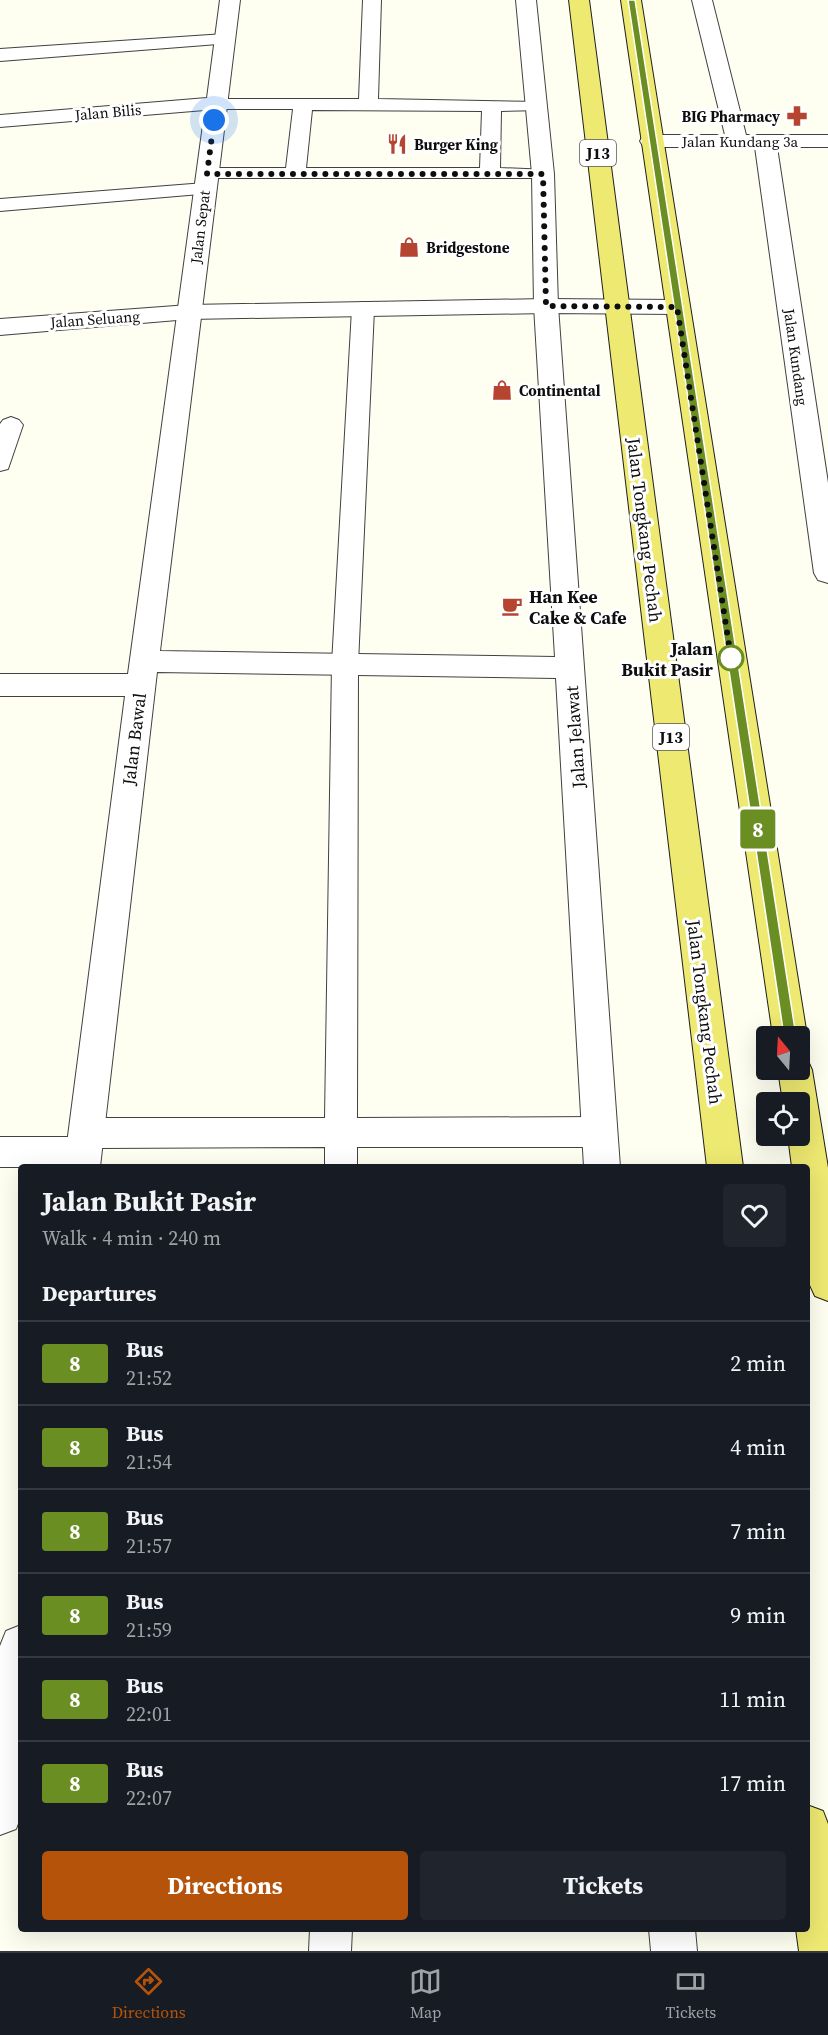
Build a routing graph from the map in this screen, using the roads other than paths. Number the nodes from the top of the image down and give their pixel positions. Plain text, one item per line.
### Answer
1 (230, 0) edge
2 (372, 0) edge
3 (526, 0) edge
4 (579, 0) edge
5 (631, 0) edge
6 (702, 0) edge
7 (225, 39) junction
8 (0, 55) edge
9 (217, 103) junction
10 (303, 103) junction
11 (368, 103) junction
12 (492, 105) junction
13 (535, 106) junction
14 (0, 121) edge
15 (651, 141) junction
16 (737, 141) junction
17 (765, 141) junction
18 (828, 141) edge
19 (295, 173) junction
20 (490, 174) junction
21 (543, 174) junction
22 (206, 182) junction
23 (0, 205) edge
24 (546, 306) junction
25 (617, 307) junction
26 (677, 307) junction
27 (363, 309) junction
28 (189, 312) junction
29 (0, 327) edge
30 (801, 398) junction
31 (828, 398) edge
32 (11, 425) dead end
33 (0, 463) edge
34 (826, 545) edge
35 (828, 573) edge
36 (345, 664) junction
37 (571, 668) junction
38 (143, 673) junction
39 (0, 685) edge
40 (788, 1026) edge
41 (797, 1080) edge
42 (599, 1132) junction
43 (342, 1134) junction
44 (84, 1151) edge
45 (0, 1152) edge
46 (341, 1164) edge
47 (602, 1164) edge
48 (725, 1164) edge
49 (816, 1200) edge
50 (828, 1283) edge
51 (18, 1674) edge
52 (9, 1759) edge
53 (0, 1813) edge
54 (810, 1852) edge
55 (331, 1932) edge
56 (672, 1932) edge
57 (330, 1951) edge
58 (674, 1951) edge
59 (822, 1951) edge

1 - 7 street, Jalan Sepat
2 - 11 lane
3 - 13 street, Jalan Jelawat
4 - 25 main road, Jalan Tongkang Pechah / J13
5 - 15 main road
6 - 16 street
7 - 8 lane
7 - 9 street, Jalan Sepat
9 - 10 lane
9 - 14 street, Jalan Bilis
9 - 22 street, Jalan Sepat
10 - 11 lane
10 - 19 lane
11 - 12 lane
12 - 13 lane
12 - 20 lane
13 - 21 street, Jalan Jelawat
15 - 16 street, Jalan Kundang 3a
15 - 26 main road
16 - 17 street, Jalan Kundang 3a
17 - 18 street, Jalan Kundang 3a
17 - 30 street, Jalan Kundang
19 - 20 lane
19 - 22 lane
20 - 21 lane
21 - 24 street, Jalan Jelawat
22 - 23 lane
22 - 28 street, Jalan Sepat
24 - 25 street, Jalan Seluang
24 - 27 street, Jalan Seluang
24 - 37 street, Jalan Jelawat
25 - 26 street, Jalan Seluang
25 - 48 main road, Jalan Tongkang Pechah / J13
26 - 40 main road
27 - 28 street, Jalan Seluang
27 - 36 lane
28 - 29 street, Jalan Seluang
28 - 38 street, Jalan Bawal
30 - 31 street
30 - 34 street, Jalan Kundang
32 - 33 lane
34 - 35 street, Jalan Kundang
36 - 37 street
36 - 38 street
36 - 43 lane
37 - 42 street, Jalan Jelawat
38 - 39 street
38 - 44 street, Jalan Bawal
41 - 49 main road
42 - 43 lane
42 - 47 street, Jalan Jelawat
43 - 44 lane
43 - 46 lane
44 - 45 lane
49 - 50 main road
51 - 52 street
52 - 53 street
54 - 59 main road
55 - 57 lane
56 - 58 street

